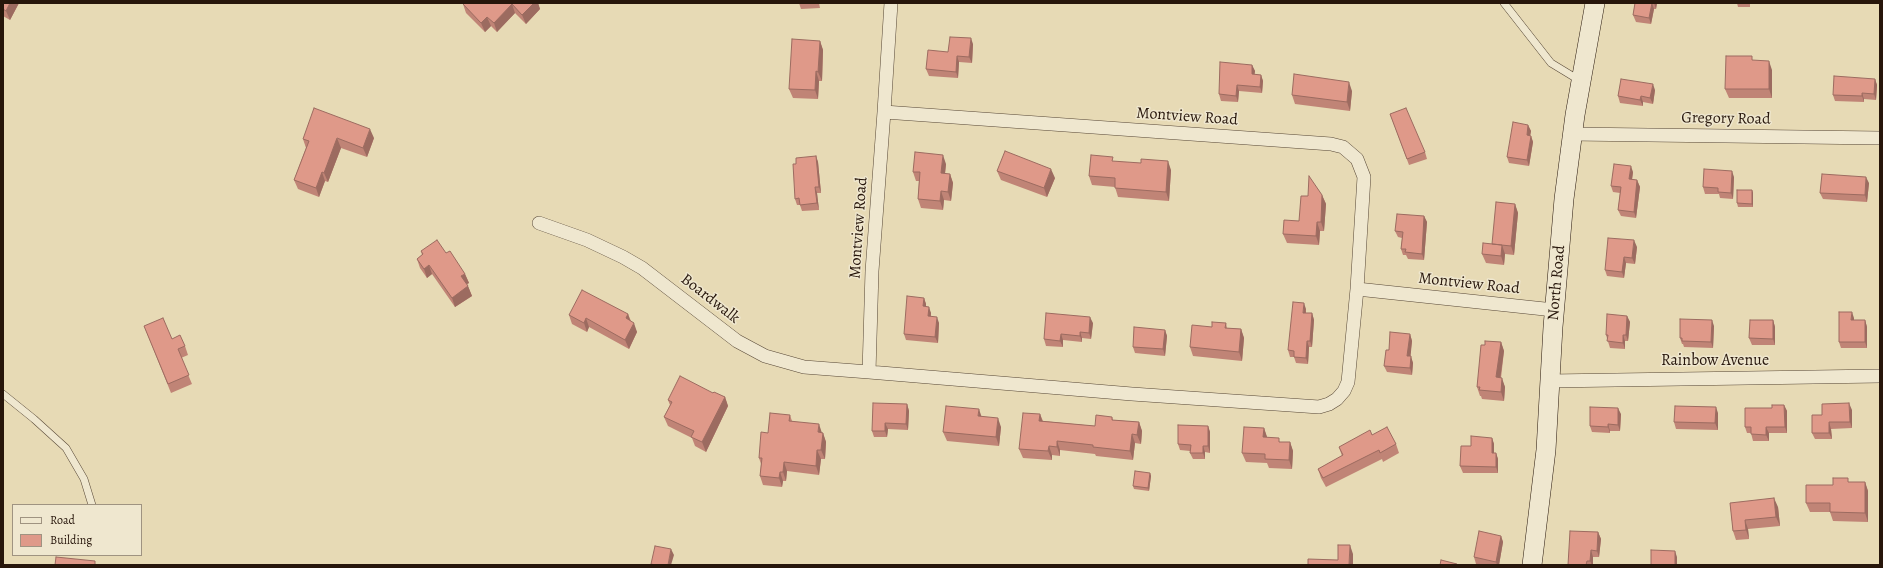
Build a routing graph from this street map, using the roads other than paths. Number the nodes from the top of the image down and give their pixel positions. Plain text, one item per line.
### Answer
1 (892, 3) edge
2 (1504, 3) edge
3 (1595, 3) edge
4 (1581, 82) junction
5 (884, 112) junction
6 (1572, 134) junction
7 (1880, 138) edge
8 (539, 223) dead end
9 (1357, 289) junction
10 (1554, 310) junction
11 (869, 372) junction
12 (1880, 376) edge
13 (1550, 381) junction
14 (3, 394) edge
15 (92, 504) edge
16 (1532, 565) edge

1 - 5 street
2 - 4 lane
3 - 4 main road, North Road
4 - 6 main road, North Road
5 - 9 street, Montview Road
5 - 11 street, Montview Road
6 - 7 street, Gregory Road
6 - 10 main road, North Road
8 - 11 street, Boardwalk
9 - 10 street, Montview Road
9 - 11 street, Montview Road
10 - 13 main road, North Road
12 - 13 street, Rainbow Avenue
13 - 16 main road, North Road
14 - 15 lane

